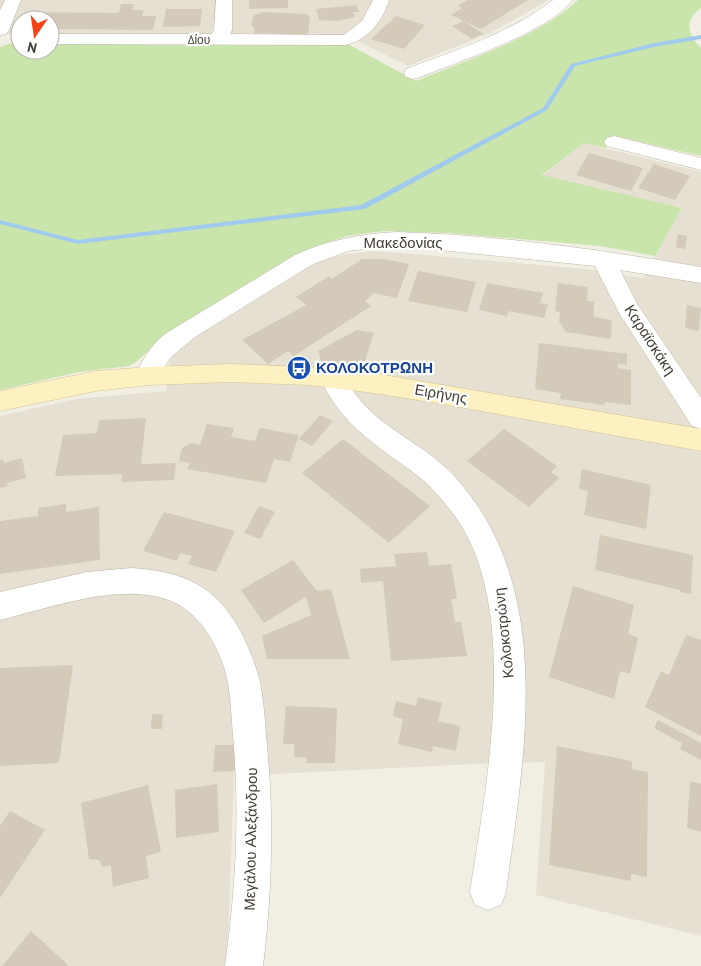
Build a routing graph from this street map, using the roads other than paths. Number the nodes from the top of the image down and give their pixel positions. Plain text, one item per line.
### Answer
1 (13, 0) edge
2 (224, 0) edge
3 (381, 0) edge
4 (564, 0) edge
5 (4, 36) edge
6 (60, 38) edge
7 (218, 40) junction
8 (413, 73) dead end
9 (614, 142) dead end
10 (701, 164) edge
11 (603, 259) junction
12 (701, 275) edge
13 (148, 376) junction
14 (333, 378) junction
15 (0, 401) edge
16 (701, 419) edge
17 (701, 440) edge
18 (0, 606) edge
19 (488, 892) dead end
20 (244, 966) edge

1 - 5 street
2 - 7 street
3 - 7 street, Δίου
4 - 8 street
6 - 7 street, Δίου
9 - 10 street
11 - 12 street, Μακεδονίας
11 - 13 street, Μακεδονίας
11 - 16 street, Καραϊσκάκη
13 - 14 street, Ειρήνης
13 - 15 street, Ειρήνης
14 - 17 street, Ειρήνης
14 - 19 street, Κολοκοτρώνη
18 - 20 street, Μεγάλου Αλεξάνδρου

